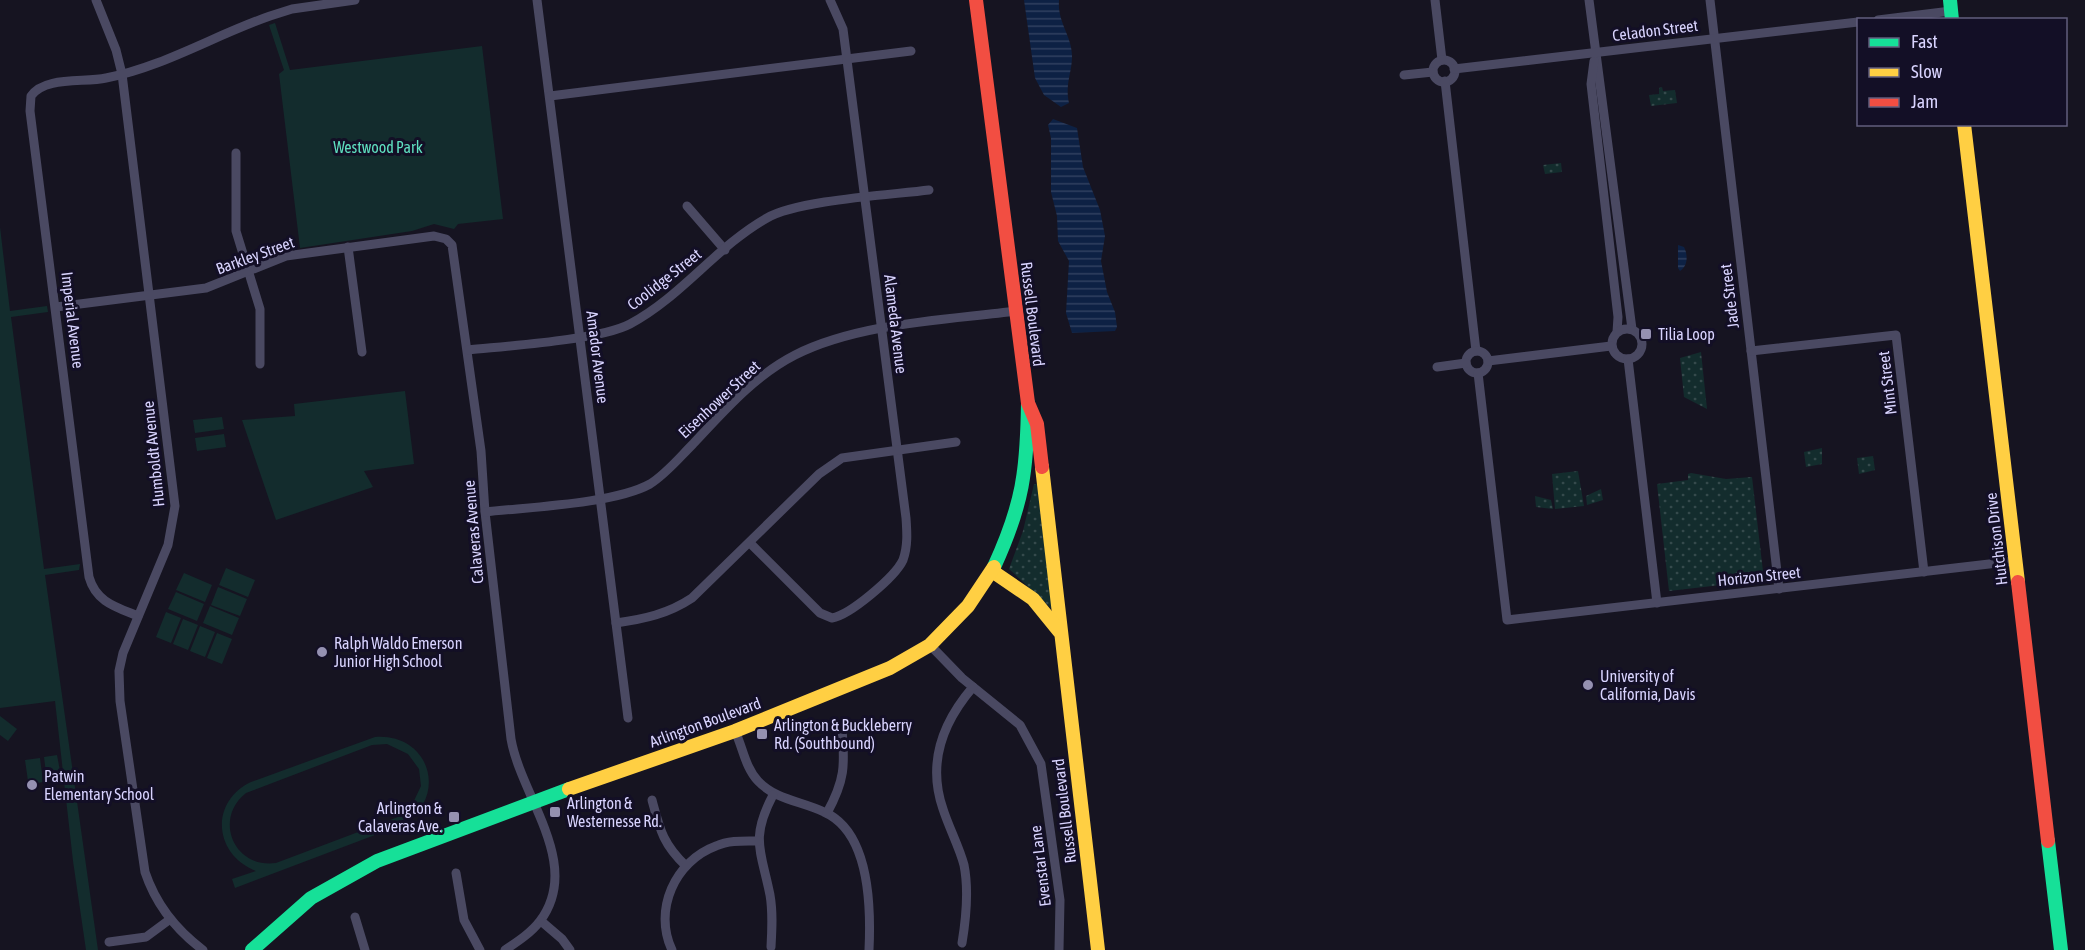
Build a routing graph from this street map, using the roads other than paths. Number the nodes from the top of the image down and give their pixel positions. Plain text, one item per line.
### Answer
1 (96, 0) edge
2 (355, 0) edge
3 (537, 0) edge
4 (830, 0) edge
5 (976, 0) edge
6 (1435, 0) edge
7 (1589, 0) edge
8 (1710, 0) edge
9 (1951, 10) edge
10 (1893, 18) edge
11 (1857, 22) edge
12 (1714, 38) junction
13 (911, 51) dead end
14 (1595, 52) junction
15 (846, 59) junction
16 (1442, 60) junction
17 (1454, 69) junction
18 (1433, 72) junction
19 (122, 74) junction
20 (1404, 75) dead end
21 (1444, 81) junction
22 (550, 96) junction
23 (1964, 126) edge
24 (236, 153) dead end
25 (929, 190) dead end
26 (865, 199) junction
27 (687, 206) dead end
28 (348, 247) junction
29 (724, 250) junction
30 (455, 254) joint
31 (248, 272) junction
32 (149, 295) junction
33 (56, 308) junction
34 (1016, 311) junction
35 (882, 329) junction
36 (1632, 329) junction
37 (1617, 332) junction
38 (581, 336) junction
39 (1611, 346) junction
40 (468, 350) junction
41 (1476, 351) junction
42 (1751, 351) junction
43 (362, 352) dead end
44 (1628, 359) junction
45 (1488, 361) junction
46 (1466, 363) junction
47 (260, 364) dead end
48 (1437, 366) dead end
49 (1478, 372) junction
50 (1028, 403) junction
51 (956, 442) dead end
52 (897, 448) junction
53 (601, 498) junction
54 (485, 512) junction
55 (750, 543) junction
56 (2015, 561) junction
57 (992, 571) junction
58 (1924, 572) junction
59 (1779, 589) junction
60 (1657, 603) junction
61 (138, 616) junction
62 (616, 623) junction
63 (1059, 632) junction
64 (930, 645) junction
65 (973, 687) junction
66 (628, 718) dead end
67 (842, 729) dead end
68 (735, 731) junction
69 (773, 795) junction
70 (652, 800) dead end
71 (533, 803) junction
72 (827, 813) junction
73 (758, 841) junction
74 (686, 866) junction
75 (456, 873) dead end
76 (355, 917) dead end
77 (170, 920) junction
78 (541, 921) junction
79 (109, 942) dead end
80 (962, 944) dead end
81 (771, 947) dead end
82 (203, 950) edge
83 (252, 950) edge
84 (365, 950) edge
85 (480, 950) edge
86 (505, 950) edge
87 (570, 950) edge
88 (672, 950) edge
89 (869, 950) edge
90 (1059, 950) edge
91 (1098, 950) edge
92 (2061, 950) edge

1 - 19 street, Humboldt Avenue
2 - 19 street
3 - 22 street, Amador Avenue
4 - 15 street, Alameda Avenue
5 - 34 street, Russell Boulevard
6 - 16 street
7 - 14 street
8 - 12 street, Jade Street
9 - 10 street
11 - 12 street, Celadon Street
12 - 14 street, Celadon Street
12 - 42 street, Jade Street
13 - 15 street
14 - 17 street, Celadon Street
14 - 36 street
14 - 37 street
15 - 22 street
15 - 26 street, Alameda Avenue
16 - 17 street
16 - 18 street
17 - 21 street
18 - 20 street
18 - 21 street
19 - 32 street, Humboldt Avenue
19 - 33 street, Imperial Avenue
21 - 41 street
22 - 38 street, Amador Avenue
23 - 56 street, Hutchison Drive
24 - 31 street
25 - 26 street, Coolidge Street
26 - 29 street, Coolidge Street
26 - 35 street, Alameda Avenue
27 - 29 street
28 - 30 street, Barkley Street
28 - 31 street, Barkley Street
28 - 43 street
29 - 38 street, Coolidge Street
30 - 40 street, Calaveras Avenue
31 - 32 street, Barkley Street
31 - 47 street
32 - 33 street, Barkley Street
32 - 61 street, Humboldt Avenue
33 - 61 street, Imperial Avenue
34 - 35 street, Eisenhower Street
34 - 50 street, Russell Boulevard
35 - 52 street, Alameda Avenue
35 - 53 street, Eisenhower Street
36 - 37 street
36 - 44 street
37 - 39 street
38 - 40 street, Coolidge Street
38 - 53 street, Amador Avenue
39 - 44 street
39 - 45 street
40 - 54 street, Calaveras Avenue
41 - 45 street
41 - 46 street
42 - 58 street, Mint Street
42 - 59 street, Jade Street
44 - 60 street
45 - 49 street
46 - 48 street
46 - 49 street
49 - 60 street, Horizon Street
50 - 57 street, Arlington Boulevard
50 - 63 street, Russell Boulevard
51 - 52 street
52 - 55 street
52 - 55 street, Alameda Avenue
53 - 54 street, Eisenhower Street
53 - 62 street, Amador Avenue
54 - 71 street, Calaveras Avenue
55 - 62 street
56 - 58 street, Horizon Street
56 - 92 street, Hutchison Drive
57 - 63 street
57 - 64 street, Arlington Boulevard
58 - 59 street, Horizon Street
59 - 60 street, Horizon Street
61 - 77 street, Humboldt Avenue
62 - 66 street, Amador Avenue
63 - 91 street, Russell Boulevard
64 - 65 street, Evenstar Lane
64 - 68 street, Arlington Boulevard
65 - 80 street
65 - 90 street, Evenstar Lane
67 - 72 street
68 - 69 street
68 - 71 street, Arlington Boulevard
69 - 72 street
69 - 73 street
70 - 74 street
71 - 78 street, Calaveras Avenue
71 - 83 street, Arlington Boulevard
72 - 89 street
73 - 74 street
73 - 81 street
74 - 88 street
75 - 85 street
76 - 84 street
77 - 79 street
77 - 82 street, Humboldt Avenue
78 - 86 street
78 - 87 street

